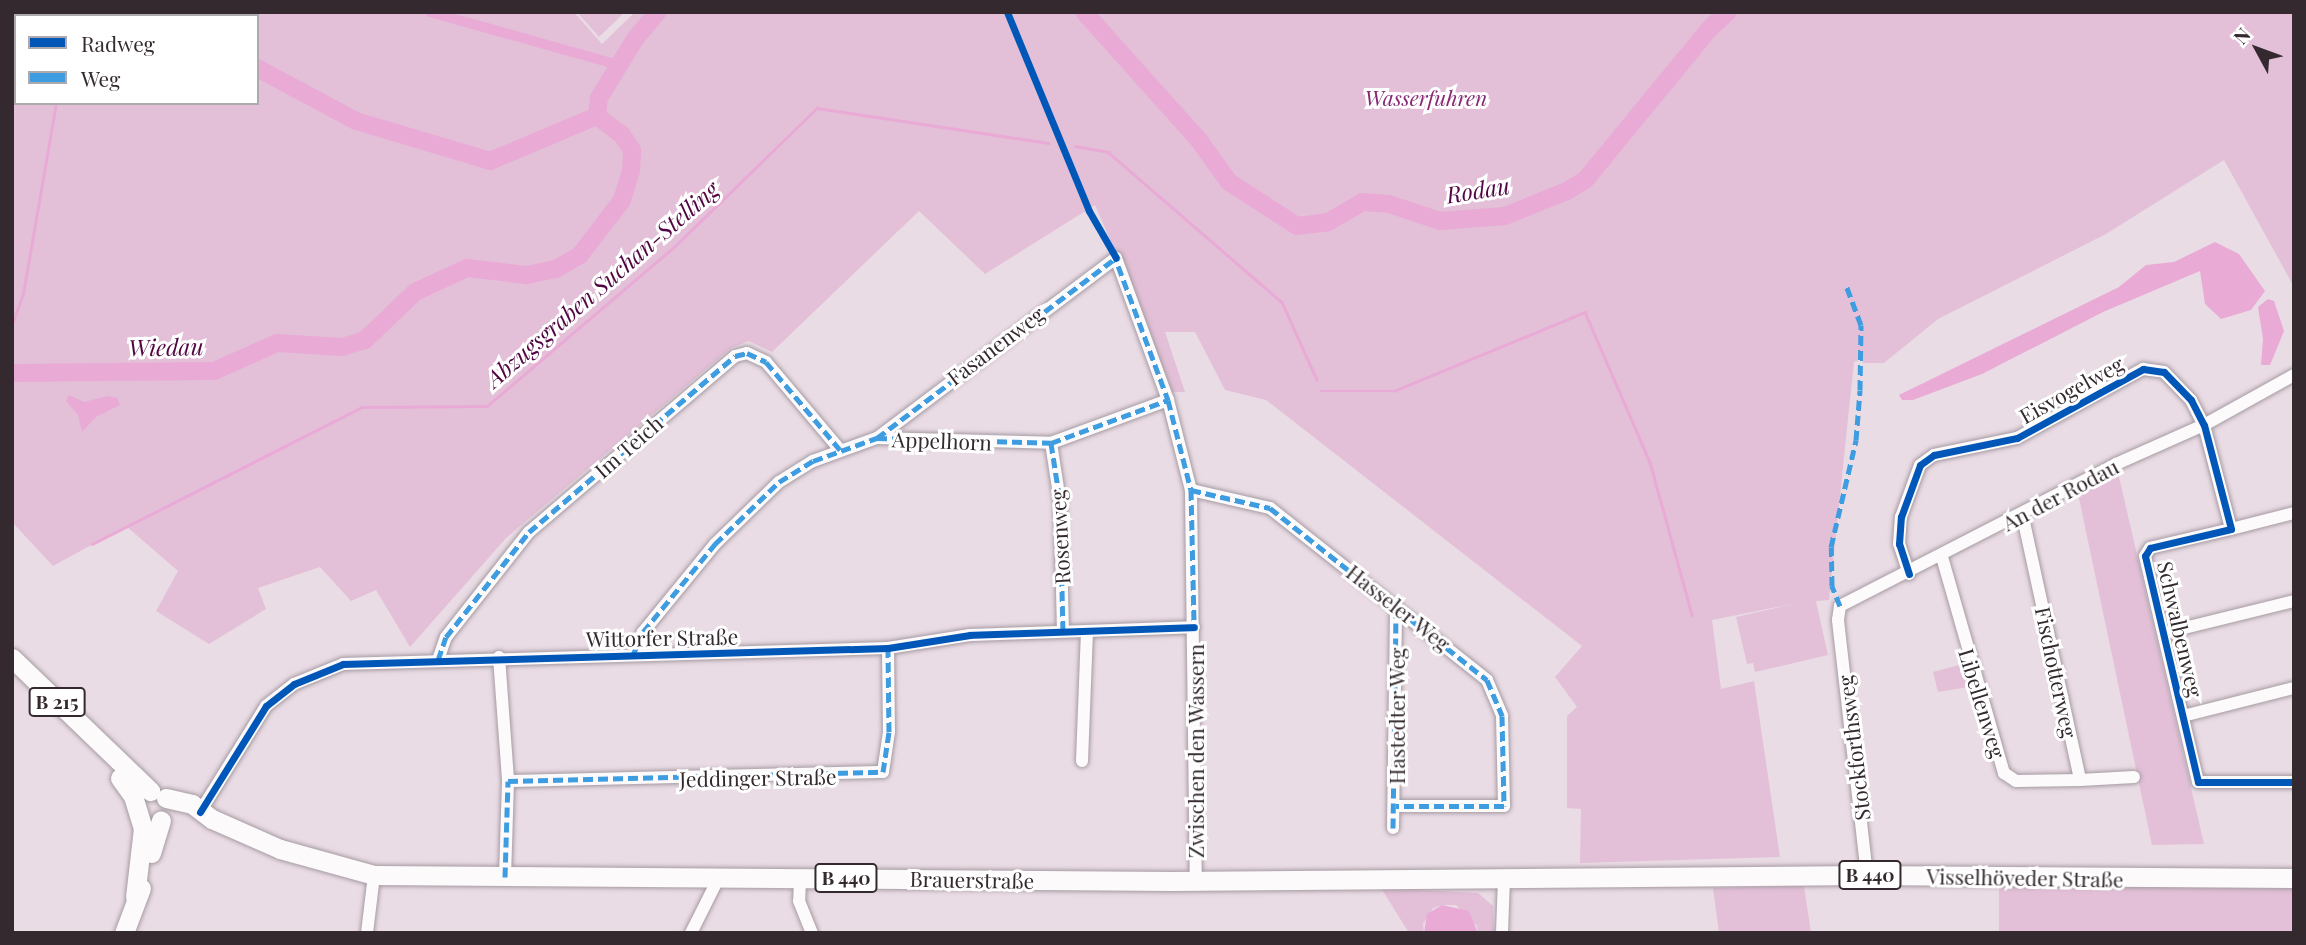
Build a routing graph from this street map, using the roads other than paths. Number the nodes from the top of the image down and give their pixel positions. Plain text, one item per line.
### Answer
1 (1116, 258) joint
2 (2294, 375) edge
3 (1168, 400) junction
4 (2204, 425) junction
5 (877, 438) junction
6 (1051, 443) junction
7 (840, 450) junction
8 (1191, 490) junction
9 (2022, 513) junction
10 (2294, 513) edge
11 (2231, 529) junction
12 (1942, 557) junction
13 (1909, 574) junction
14 (2294, 601) edge
15 (1396, 605) junction
16 (1838, 620) joint
17 (1194, 627) junction
18 (1063, 631) junction
19 (1087, 631) junction
20 (2164, 633) junction
21 (888, 648) junction
22 (634, 655) junction
23 (499, 657) junction
24 (12, 658) edge
25 (438, 660) junction
26 (2294, 688) edge
27 (2183, 716) junction
28 (106, 750) junction
29 (1082, 761) dead end
30 (2134, 777) dead end
31 (2080, 780) junction
32 (508, 781) junction
33 (2294, 782) edge
34 (1396, 806) junction
35 (161, 807) junction
36 (200, 812) junction
37 (138, 813) junction
38 (1393, 828) dead end
39 (374, 875) junction
40 (1867, 875) junction
41 (505, 877) junction
42 (800, 878) junction
43 (2294, 878) edge
44 (718, 879) junction
45 (1196, 879) junction
46 (1504, 879) junction
47 (135, 897) junction
48 (124, 933) edge
49 (367, 933) edge
50 (691, 933) edge
51 (812, 933) edge
52 (1502, 933) edge

1 - 3 street, Zwischen den Wassern
1 - 5 street, Fasanenweg
2 - 4 street, An der Rodau
3 - 6 street, Appelhorn
3 - 8 street, Zwischen den Wassern
4 - 9 street, An der Rodau
4 - 11 street
4 - 13 street, Eisvogelweg
5 - 6 street, Appelhorn
5 - 7 street, Appelhorn
6 - 18 street, Rosenweg
7 - 22 street, Appelhorn
7 - 25 street, Im Teich
8 - 15 street, Hasseler Weg
8 - 17 street, Zwischen den Wassern
9 - 12 street, An der Rodau
9 - 31 street, Fischotterweg
10 - 11 street
11 - 20 street, Schwalbenweg
12 - 13 street, An der Rodau
12 - 31 street, Libellenweg
13 - 16 street, An der Rodau
14 - 20 street
15 - 34 street, Hastedter Weg
15 - 34 street, Hasseler Weg
16 - 40 street, Stockforthsweg
17 - 19 street, Wittorfer Straße
17 - 45 street, Zwischen den Wassern
18 - 19 street, Wittorfer Straße
18 - 21 street, Wittorfer Straße
19 - 29 street
20 - 27 street, Schwalbenweg
21 - 22 street, Wittorfer Straße
21 - 32 street, Jeddinger Straße
22 - 23 street, Wittorfer Straße
23 - 25 street, Wittorfer Straße
23 - 32 street
24 - 28 main road, B 215
25 - 36 street, Wittorfer Straße
26 - 27 street
27 - 33 street, Schwalbenweg
28 - 35 main road, B 215
28 - 37 main road, B 215
30 - 31 street
32 - 41 street
34 - 38 street, Hastedter Weg
35 - 36 main road
35 - 37 main road
35 - 37 main road
35 - 47 main road, B 215
36 - 39 main road, Brauerstraße / B 440
37 - 47 main road, B 215
39 - 41 main road, Brauerstraße / B 440
39 - 49 street
40 - 43 main road, Visselhöveder Straße / B 440
40 - 46 main road, Visselhöveder Straße / B 440
41 - 44 main road, Brauerstraße / B 440
42 - 44 main road, Brauerstraße / B 440
42 - 45 main road, Brauerstraße / B 440
42 - 51 street
44 - 50 street
45 - 46 main road, Brauerstraße / B 440
46 - 52 street
47 - 48 main road, B 215

